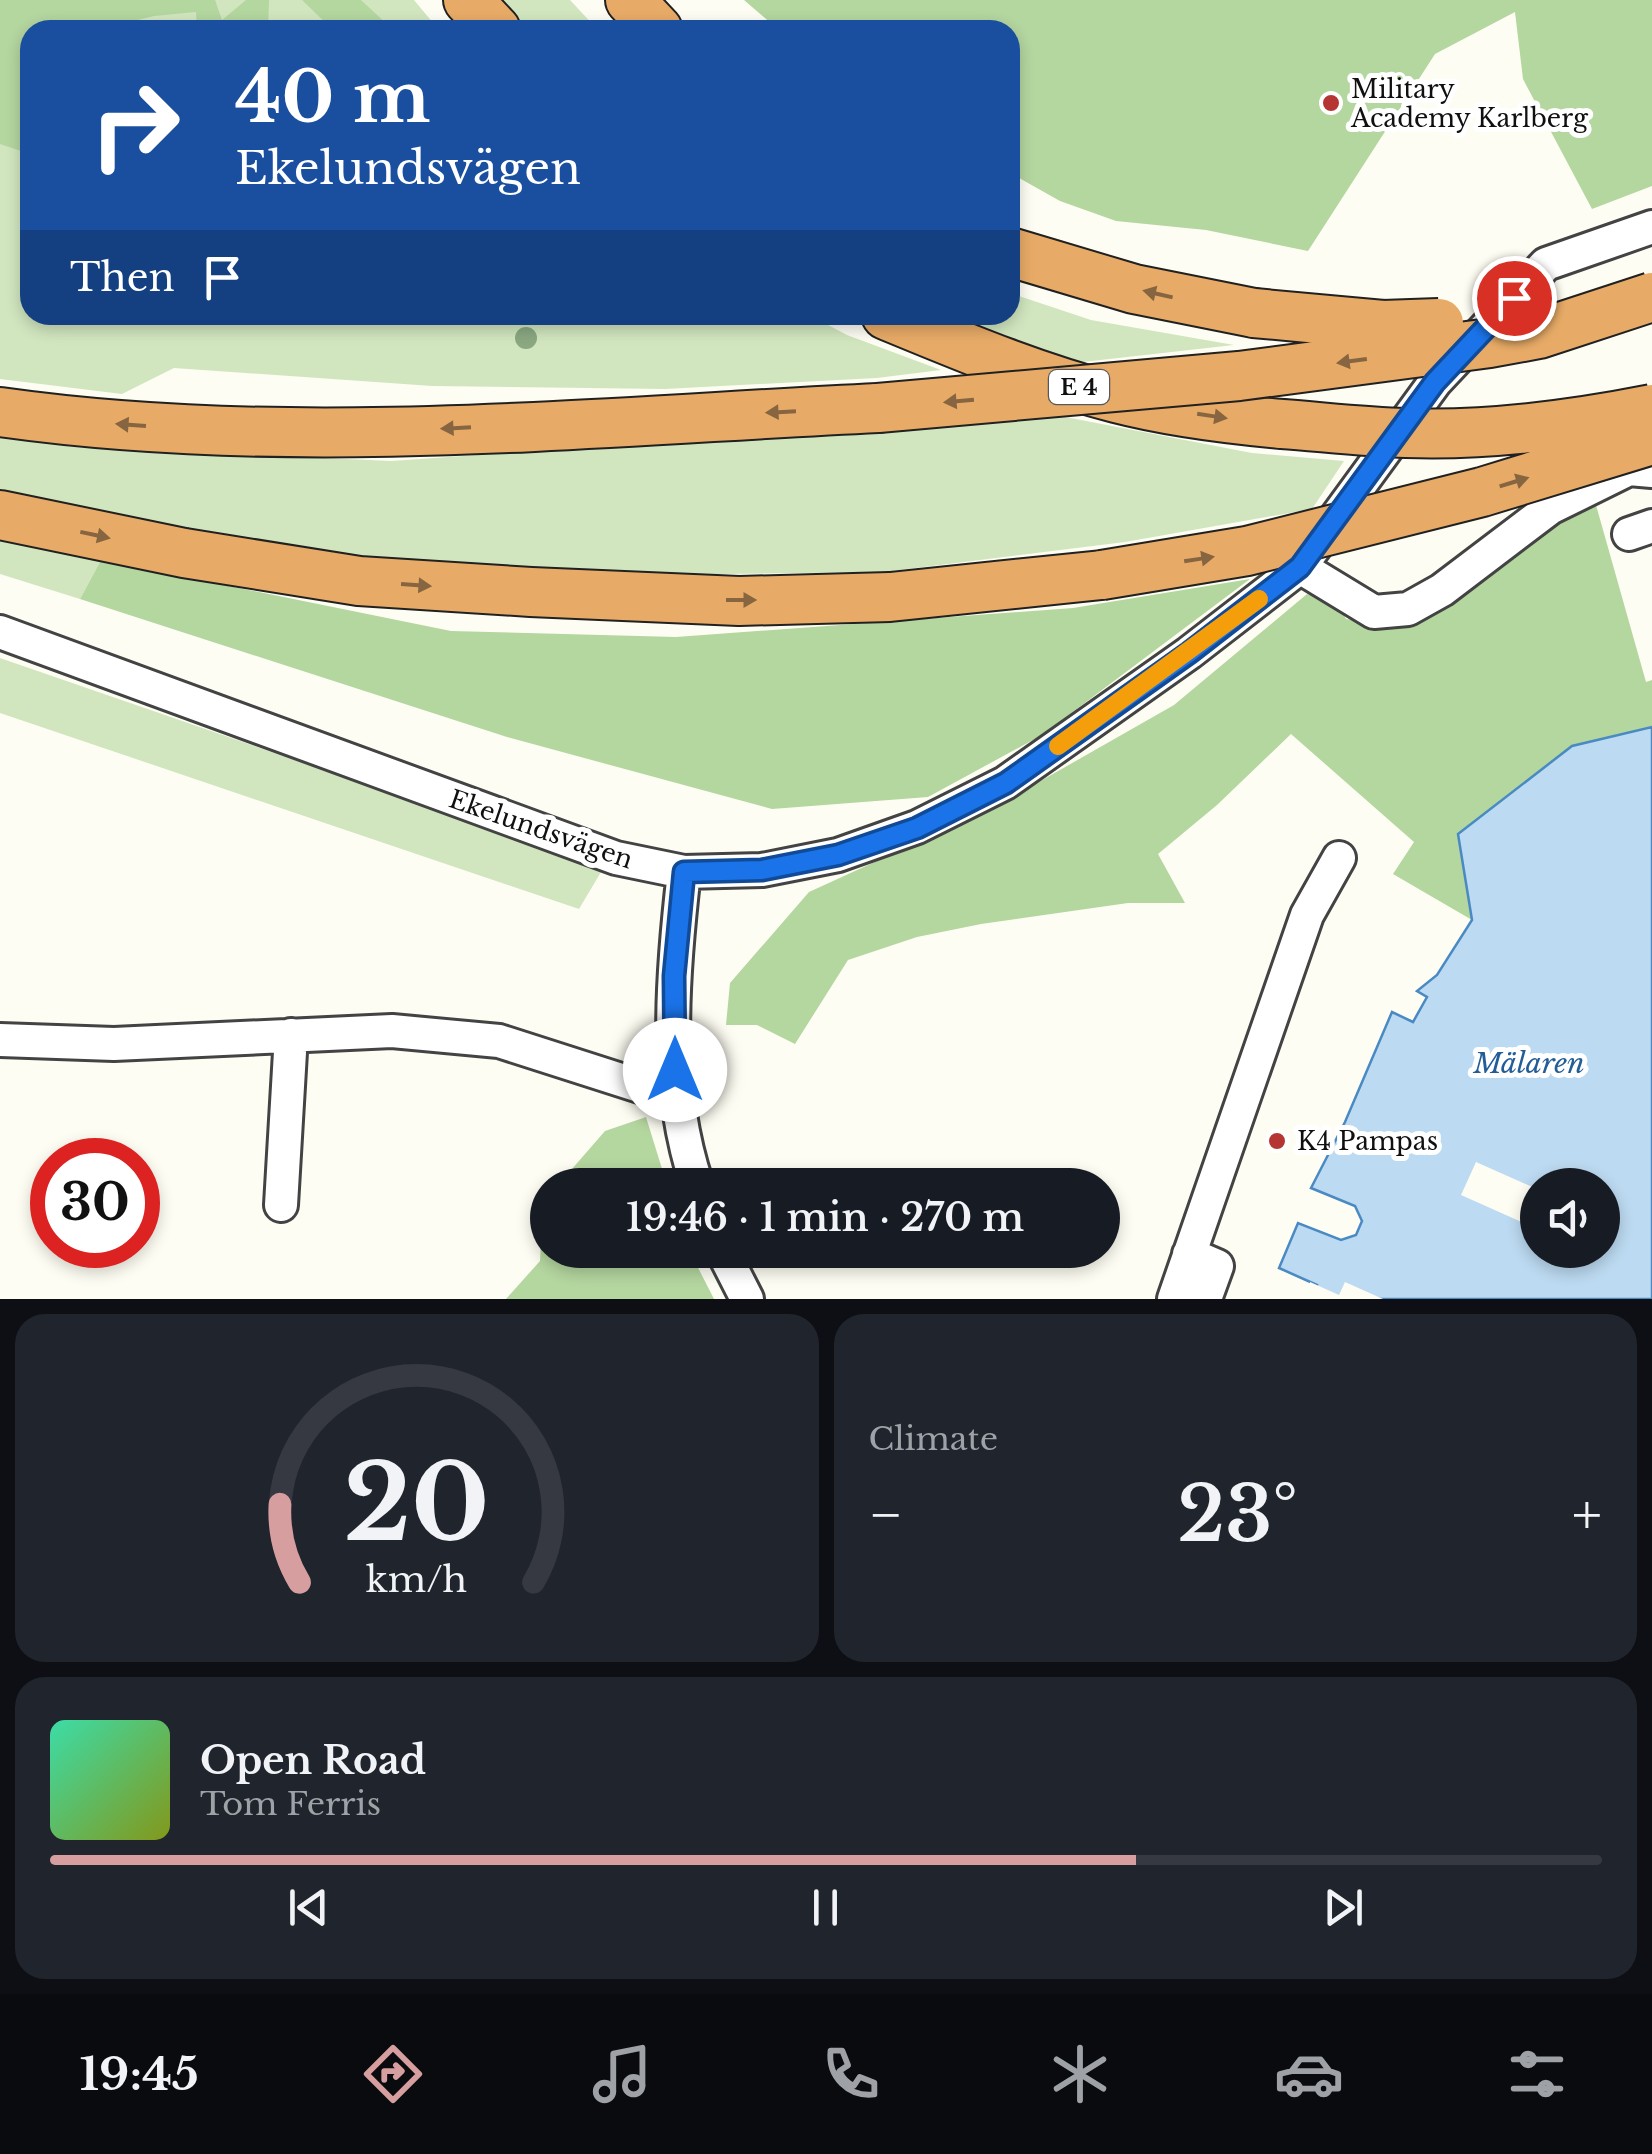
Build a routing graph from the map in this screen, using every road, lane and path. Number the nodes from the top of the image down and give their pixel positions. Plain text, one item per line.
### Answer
1 (468, 0) edge
2 (630, 0) edge
3 (487, 20) edge
4 (649, 20) edge
5 (1652, 227) edge
6 (1020, 255) edge
7 (1652, 295) edge
8 (910, 325) edge
9 (1652, 410) edge
10 (0, 412) edge
11 (1652, 440) edge
12 (1652, 471) edge
13 (0, 515) edge
14 (1300, 567) junction
15 (0, 632) edge
16 (1339, 858) dead end
17 (684, 872) junction
18 (290, 1035) junction
19 (0, 1040) edge
20 (677, 1098) junction
21 (693, 1168) edge
22 (281, 1205) dead end
23 (1189, 1254) junction
24 (731, 1268) edge
25 (747, 1299) edge
26 (1174, 1299) edge
27 (1205, 1299) edge

1 - 3 highway
2 - 4 highway
5 - 14 street, Ekelundsvägen
7 -> 6 highway, bridge
7 -> 10 highway, bridge
8 -> 9 highway, E 4, bridge
13 -> 11 highway, bridge
12 - 14 street
14 - 17 street, Ekelundsvägen
15 - 17 street, Ekelundsvägen
16 - 23 street
17 - 20 street
18 - 19 street
18 - 20 street
18 - 22 street
20 - 21 street
23 - 26 street
23 - 27 street
24 - 25 street

